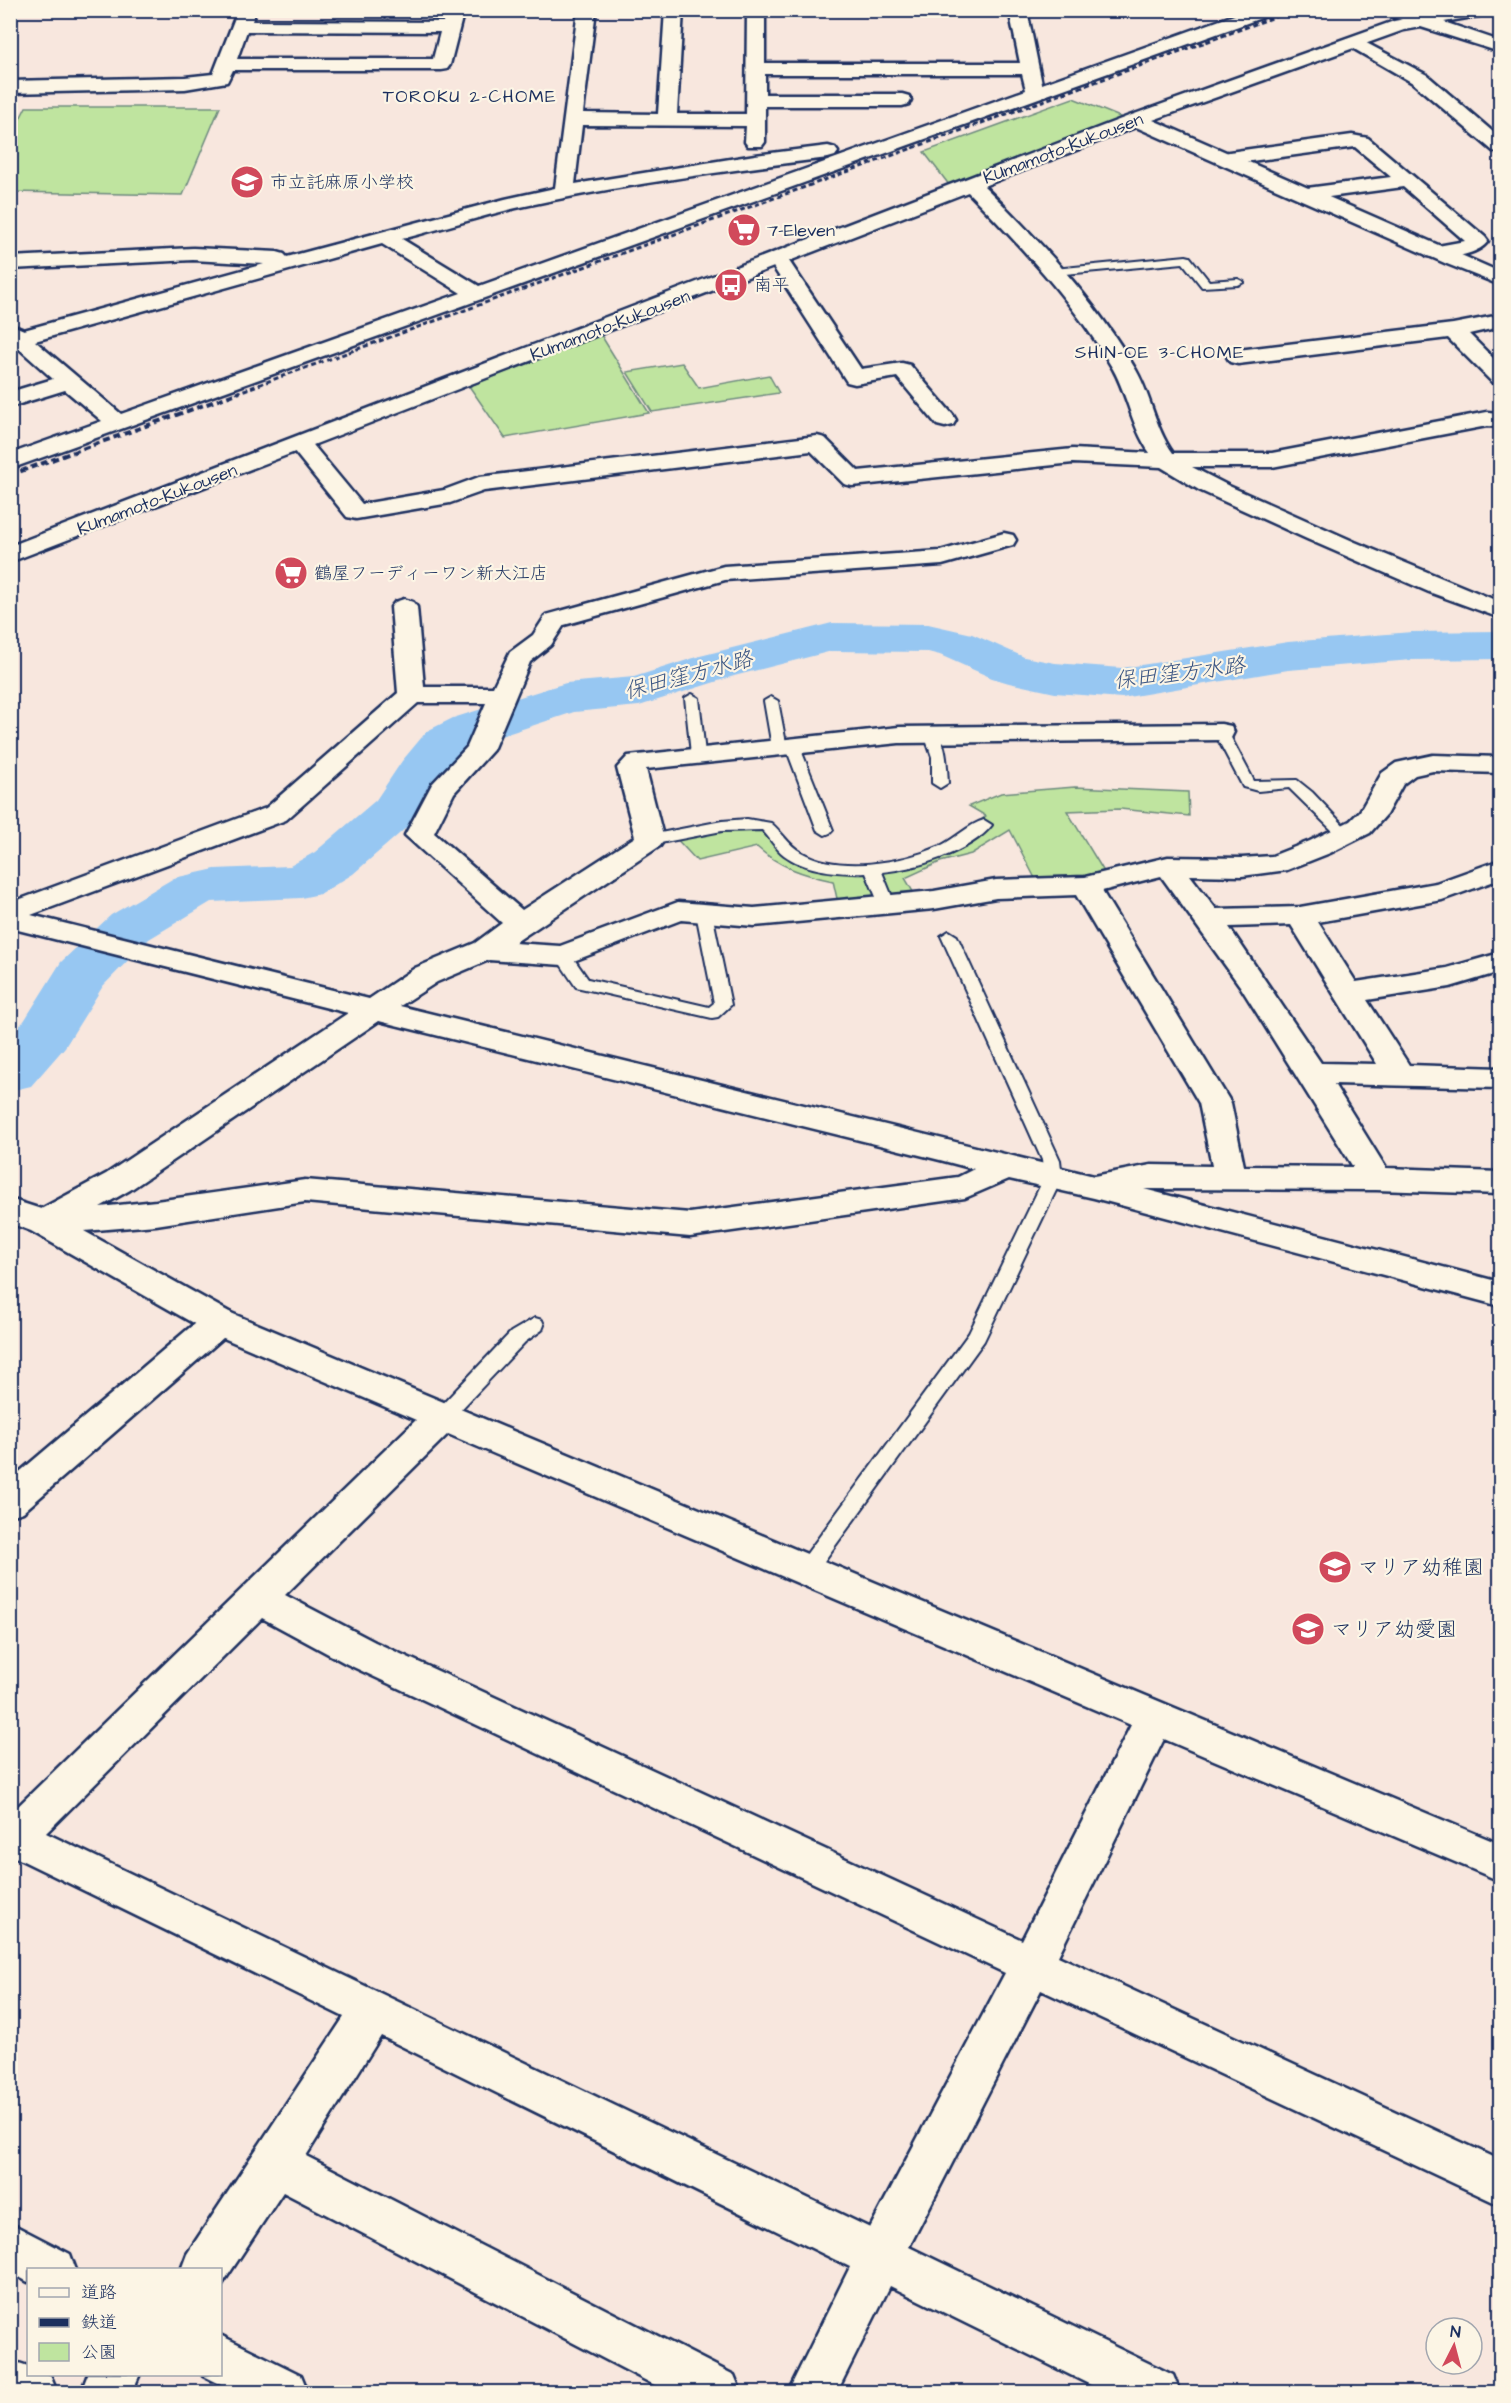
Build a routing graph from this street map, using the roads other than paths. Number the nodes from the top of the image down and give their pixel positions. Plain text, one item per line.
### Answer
1 (587, 10) edge
2 (674, 10) edge
3 (756, 10) edge
4 (1018, 10) edge
5 (1266, 10) edge
6 (1392, 10) edge
7 (1484, 10) edge
8 (244, 18) edge
9 (453, 19) edge
10 (1419, 20) junction
11 (1355, 42) junction
12 (1500, 47) edge
13 (225, 64) junction
14 (757, 68) junction
15 (1030, 69) junction
16 (10, 87) edge
17 (1035, 92) junction
18 (755, 100) junction
19 (902, 100) dead end
20 (573, 119) junction
21 (667, 119) junction
22 (754, 120) junction
23 (1136, 120) junction
24 (889, 145) junction
25 (1500, 147) edge
26 (1229, 158) junction
27 (755, 161) junction
28 (1407, 181) junction
29 (971, 184) junction
30 (564, 192) junction
31 (1307, 194) junction
32 (384, 237) junction
33 (1434, 252) junction
34 (778, 259) junction
35 (300, 260) junction
36 (10, 263) edge
37 (1054, 272) junction
38 (1500, 279) edge
39 (1238, 282) dead end
40 (476, 293) junction
41 (1500, 321) edge
42 (1453, 331) junction
43 (14, 337) edge
44 (1238, 357) dead end
45 (1500, 377) edge
46 (69, 381) junction
47 (10, 400) edge
48 (945, 420) dead end
49 (1500, 420) edge
50 (116, 422) junction
51 (300, 445) junction
52 (1167, 460) junction
53 (10, 462) edge
54 (1004, 540) dead end
55 (10, 555) edge
56 (404, 607) dead end
57 (1500, 611) edge
58 (503, 695) junction
59 (411, 696) junction
60 (692, 698) dead end
61 (771, 701) dead end
62 (1221, 732) joint
63 (931, 734) junction
64 (785, 746) junction
65 (698, 754) junction
66 (1500, 765) edge
67 (940, 783) dead end
68 (984, 825) dead end
69 (825, 830) dead end
70 (1346, 835) junction
71 (650, 840) junction
72 (1168, 866) junction
73 (872, 868) junction
74 (1500, 869) edge
75 (1085, 886) junction
76 (887, 904) junction
77 (10, 913) edge
78 (704, 913) junction
79 (1300, 916) junction
80 (1210, 918) junction
81 (10, 919) edge
82 (520, 924) junction
83 (949, 936) dead end
84 (486, 950) junction
85 (563, 956) junction
86 (1500, 962) edge
87 (1349, 993) junction
88 (374, 1011) junction
89 (1500, 1060) edge
90 (1312, 1073) junction
91 (1399, 1075) junction
92 (1449, 1077) junction
93 (1500, 1078) edge
94 (1006, 1167) junction
95 (1230, 1176) junction
96 (1053, 1178) junction
97 (1376, 1179) junction
98 (1500, 1183) edge
99 (1094, 1187) junction
100 (10, 1210) edge
101 (43, 1223) junction
102 (1500, 1294) edge
103 (219, 1322) junction
104 (535, 1325) dead end
105 (443, 1416) junction
106 (10, 1502) edge
107 (807, 1569) junction
108 (258, 1598) junction
109 (1154, 1718) junction
110 (12, 1839) edge
111 (1500, 1863) edge
112 (1031, 1966) junction
113 (373, 2010) junction
114 (275, 2164) junction
115 (1500, 2183) edge
116 (10, 2246) edge
117 (879, 2256) junction
118 (49, 2268) edge
119 (205, 2268) edge
120 (222, 2360) edge
121 (115, 2376) edge
122 (10, 2384) edge
123 (1130, 2387) edge
124 (33, 2392) edge
125 (105, 2392) edge
126 (284, 2392) edge
127 (717, 2392) edge
128 (812, 2392) edge

1 - 20 street
2 - 21 street
3 - 14 street
4 - 15 street
5 - 17 street
6 - 10 street
7 - 10 street, KUmamoto-Kukousen
8 - 9 street
8 - 13 street
9 - 13 street
10 - 11 street, KUmamoto-Kukousen
10 - 12 street
11 - 23 street, KUmamoto-Kukousen
11 - 25 street
13 - 16 street
14 - 15 street
14 - 18 street
15 - 17 street
17 - 24 street
18 - 19 street
18 - 22 street
20 - 21 street
20 - 30 street
21 - 22 street
22 - 27 street
23 - 26 street
23 - 29 street, KUmamoto-Kukousen
24 - 27 street
24 - 40 street
26 - 28 street
26 - 31 street
27 - 30 street
28 - 31 street
28 - 33 street
29 - 34 street, KUmamoto-Kukousen
29 - 37 street
30 - 32 street
31 - 33 street
32 - 35 street
32 - 40 street
33 - 38 street
34 - 48 street
34 - 51 street, KUmamoto-Kukousen
35 - 36 street
35 - 43 street
37 - 39 lane
37 - 52 street
40 - 50 street
41 - 42 street
42 - 44 street
42 - 45 street
43 - 46 street
46 - 47 street
46 - 50 street
49 - 52 street
50 - 53 street
51 - 52 street
51 - 55 street, KUmamoto-Kukousen
52 - 57 street
54 - 58 street
56 - 59 street
58 - 59 street
58 - 82 street
59 - 77 street
60 - 65 lane
61 - 64 lane
62 - 63 street
62 - 70 lane
63 - 64 street
63 - 67 lane
64 - 65 street
64 - 69 lane
65 - 71 street
66 - 70 street
68 - 73 lane
70 - 72 street
71 - 73 lane
71 - 82 street
72 - 75 street
72 - 80 street
73 - 76 lane
74 - 79 street
75 - 76 street
75 - 95 street
76 - 78 street
78 - 85 street
78 - 85 lane
79 - 80 street
79 - 87 street
80 - 90 street
81 - 88 street
82 - 84 street
83 - 96 lane
84 - 85 street
84 - 88 street
86 - 87 street
87 - 91 street
88 - 94 street
88 - 101 street
89 - 92 street
90 - 91 street
90 - 97 street
91 - 92 street
92 - 93 street
94 - 96 street
94 - 101 street
95 - 97 street
95 - 99 street
96 - 99 street
96 - 107 lane
97 - 98 street
99 - 102 street
100 - 101 street
101 - 103 street
103 - 105 street
103 - 106 street
104 - 105 lane
105 - 107 street
105 - 108 street
107 - 109 street
108 - 110 street
108 - 112 street
109 - 111 street
109 - 112 street
110 - 113 street
112 - 115 street
112 - 117 street
113 - 114 street
113 - 117 street
114 - 119 street
114 - 127 street
116 - 118 street
117 - 123 street
117 - 128 street
120 - 126 street
121 - 125 street
122 - 124 street

